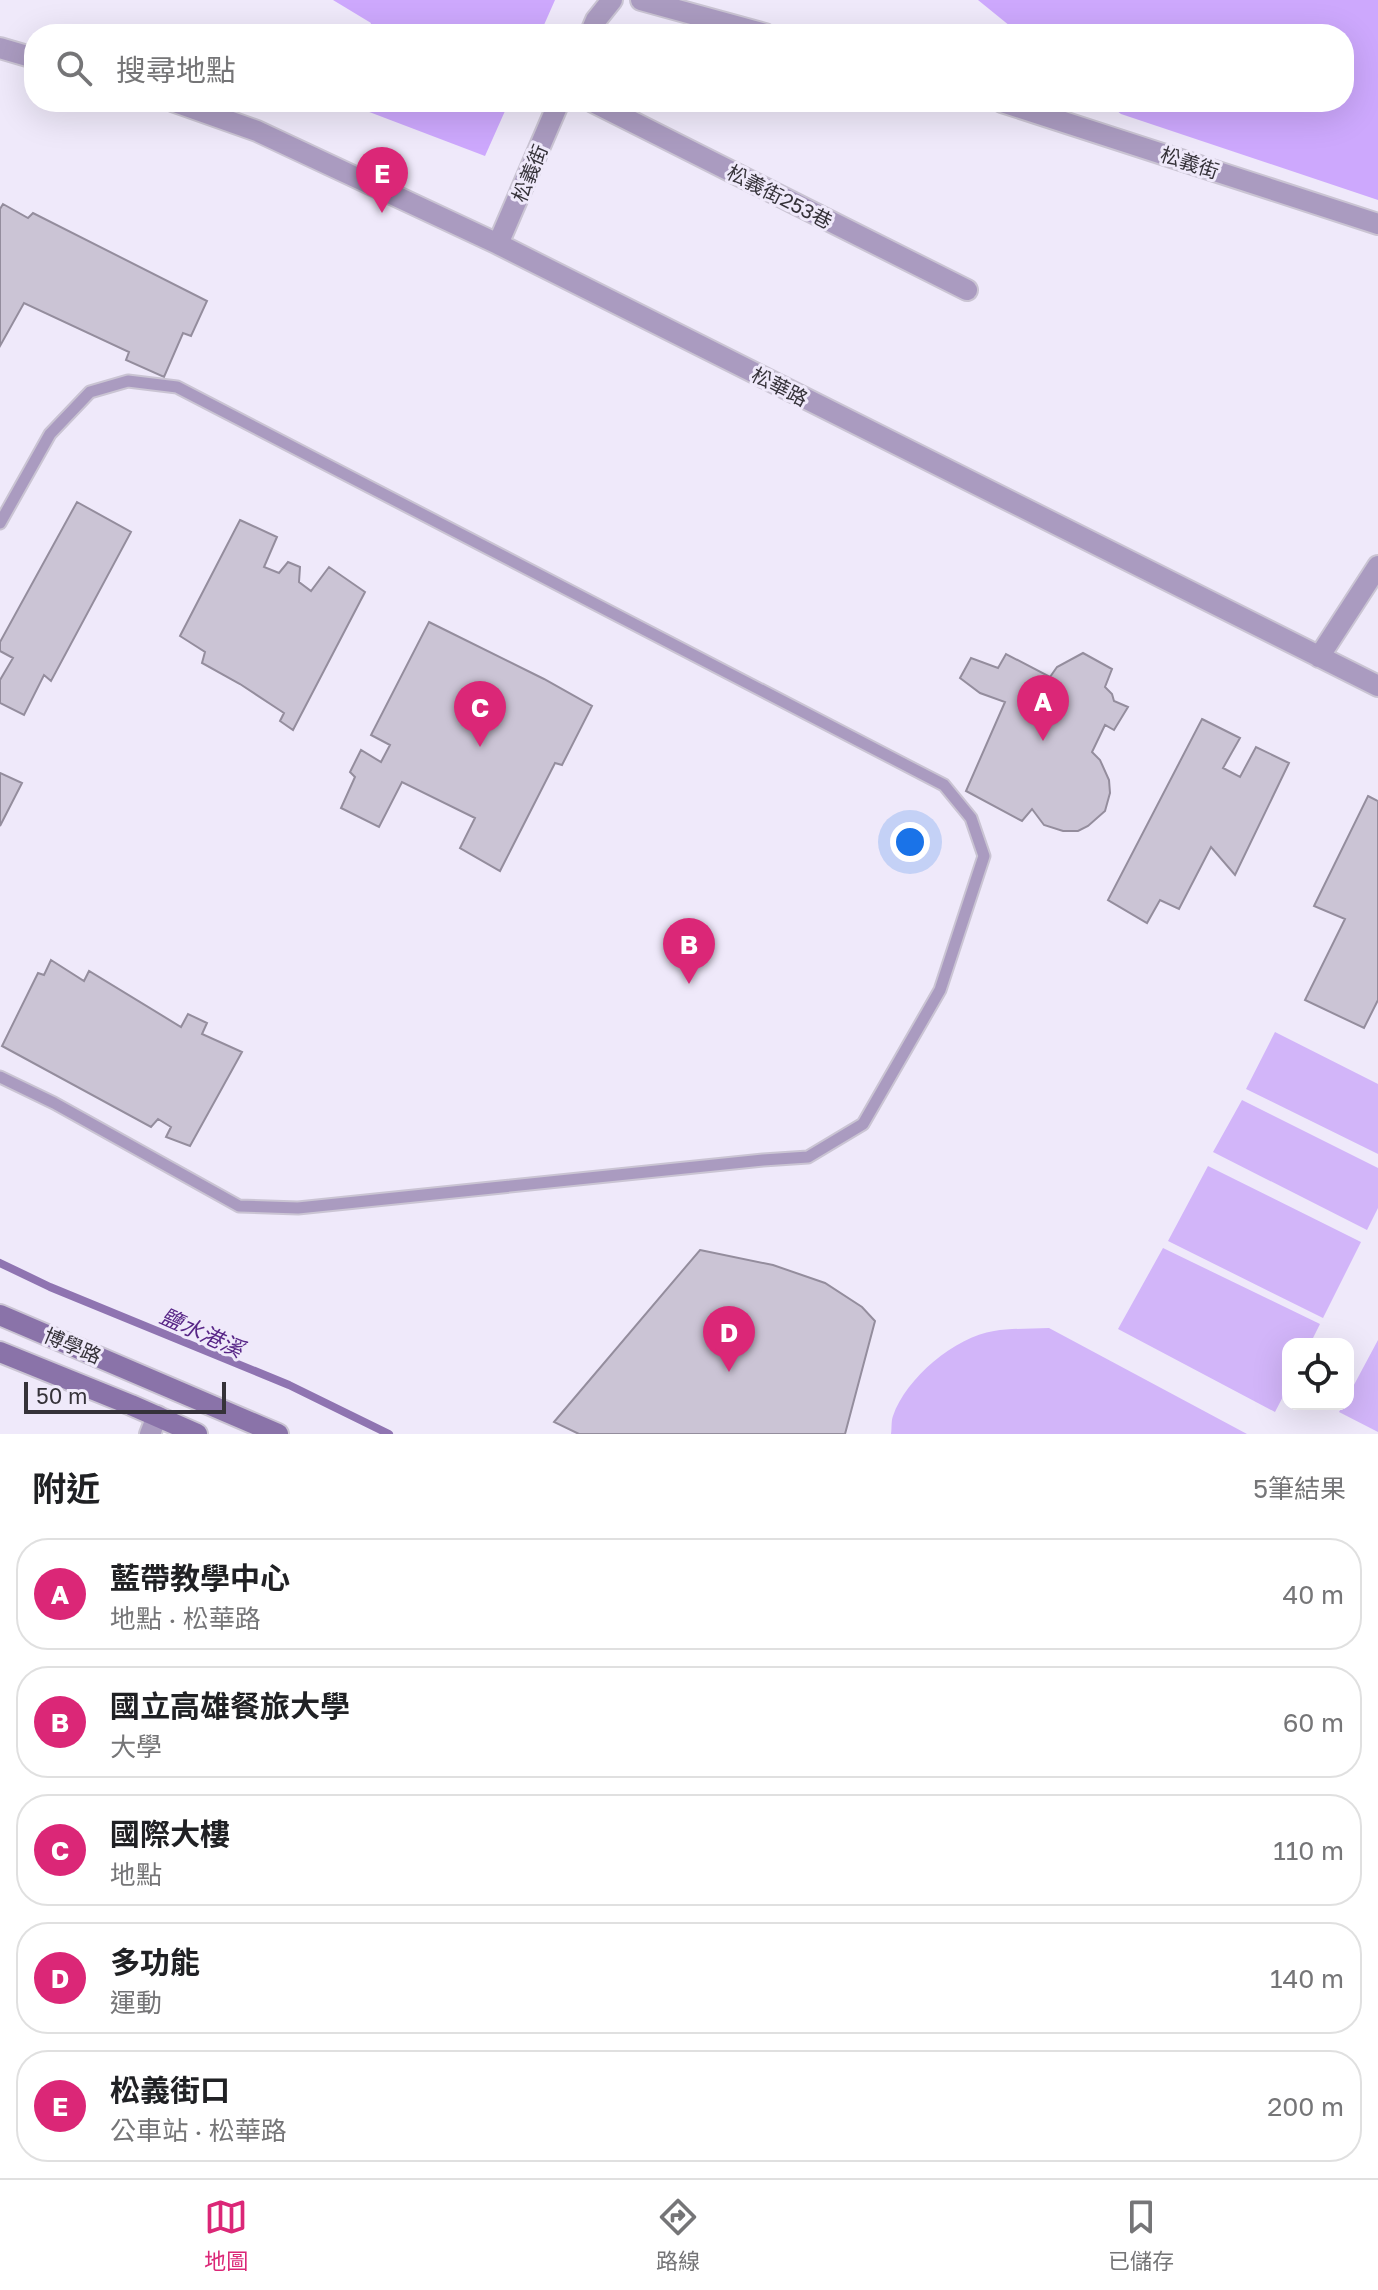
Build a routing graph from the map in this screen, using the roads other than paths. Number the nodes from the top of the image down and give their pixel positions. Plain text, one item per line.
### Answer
1 (612, 0) edge
2 (641, 0) edge
3 (594, 24) edge
4 (729, 24) edge
5 (0, 48) edge
6 (24, 55) edge
7 (203, 112) edge
8 (555, 112) edge
9 (613, 112) edge
10 (1035, 112) edge
11 (1378, 224) edge
12 (498, 244) junction
13 (967, 290) dead end
14 (0, 523) edge
15 (1378, 566) edge
16 (1319, 657) junction
17 (1378, 686) edge
18 (0, 1077) edge
19 (0, 1315) edge
20 (0, 1352) edge
21 (153, 1425) edge
22 (197, 1434) edge
23 (278, 1434) edge

1 - 3 street
2 - 4 street
5 - 6 street
7 - 12 street, 松華路
8 - 12 street, 松義街
9 - 13 street, 松義街253巷
10 - 11 street, 松義街
12 - 16 street, 松華路
14 - 18 lane
15 - 16 street
16 - 17 street, 松華路
19 - 23 street, 博學路
20 - 21 street, 博學路
21 - 22 street, 博學路

